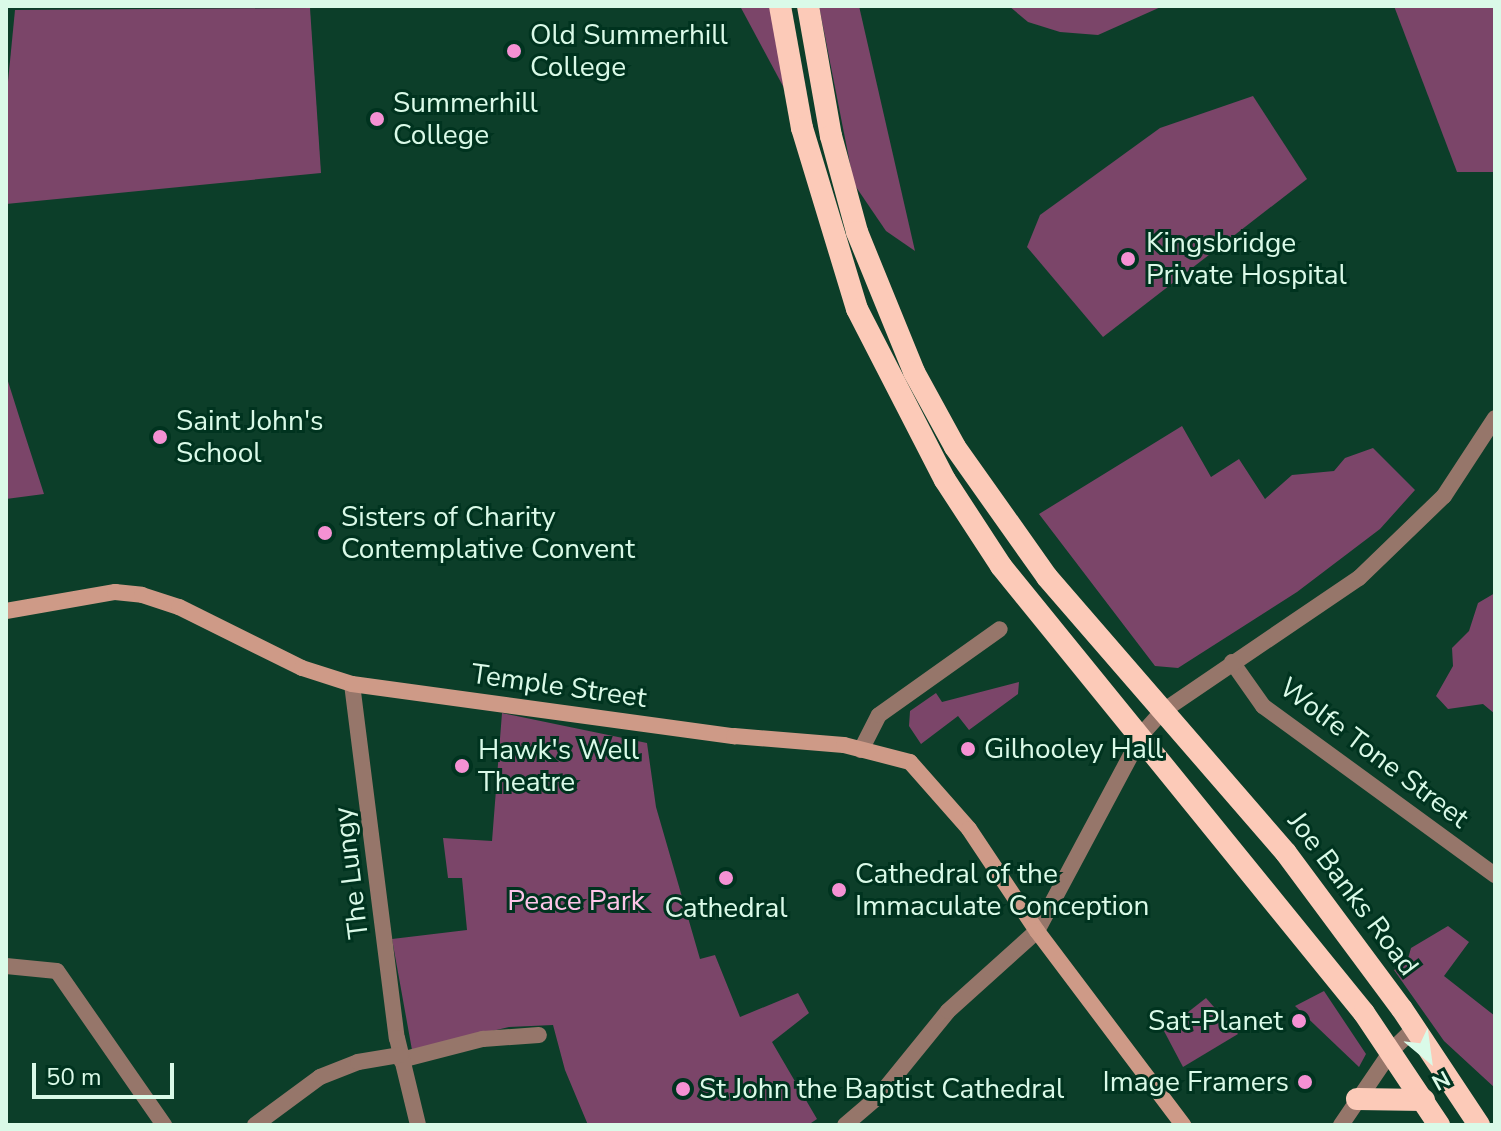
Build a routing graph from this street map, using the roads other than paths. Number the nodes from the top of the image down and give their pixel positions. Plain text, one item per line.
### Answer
1 (780, 6) edge
2 (808, 6) edge
3 (1495, 418) edge
4 (6, 611) edge
5 (1000, 629) dead end
6 (1225, 667) junction
7 (352, 684) junction
8 (1163, 711) junction
9 (1142, 734) junction
10 (861, 750) junction
11 (1495, 875) edge
12 (1037, 931) junction
13 (6, 966) edge
14 (1415, 1028) junction
15 (539, 1035) dead end
16 (1392, 1050) junction
17 (401, 1058) junction
18 (1357, 1099) junction
19 (1424, 1100) junction
20 (164, 1125) edge
21 (255, 1125) edge
22 (418, 1125) edge
23 (845, 1125) edge
24 (1183, 1125) edge
25 (1341, 1125) edge
26 (1439, 1125) edge
27 (1479, 1125) edge

1 - 9 highway
2 - 8 highway, Joe Banks Road
3 - 6 street
4 - 7 main road, Temple Street
5 - 10 street
6 - 8 street
6 - 11 street, Wolfe Tone Street
7 - 10 main road, Temple Street
7 - 17 street, The Lungy
8 - 9 street
8 - 14 highway, Joe Banks Road
9 - 12 street
9 - 16 highway
10 - 12 main road, Temple Street
12 - 23 street
12 - 24 main road, Temple Street
13 - 20 street
14 - 16 street
14 - 27 highway, Joe Banks Road
15 - 17 street
16 - 18 street
16 - 19 highway
17 - 21 street
17 - 22 street, The Lungy
18 - 19 highway
18 - 25 street
19 - 26 highway

